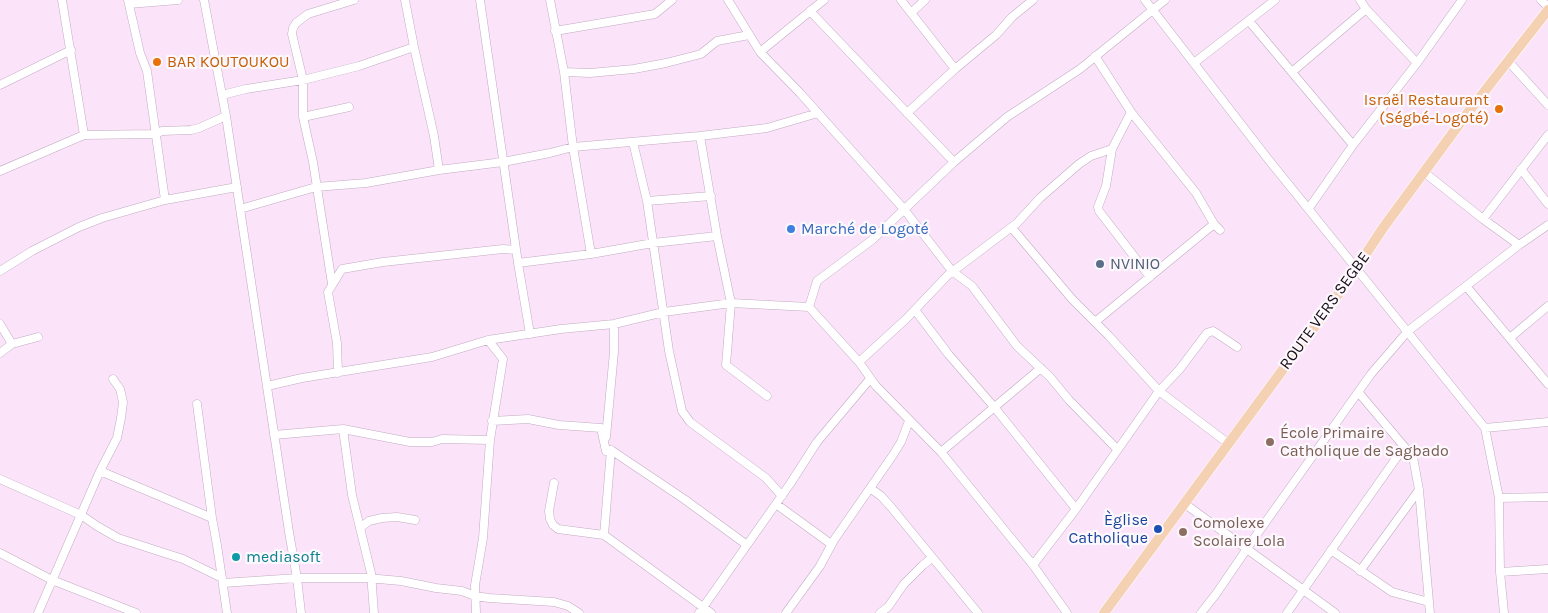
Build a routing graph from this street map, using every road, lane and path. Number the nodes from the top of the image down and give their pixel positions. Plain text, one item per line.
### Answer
1 (62, 0) edge
2 (178, 0) edge
3 (204, 0) edge
4 (354, 0) edge
5 (405, 0) edge
6 (480, 0) edge
7 (550, 0) edge
8 (672, 0) edge
9 (728, 0) edge
10 (824, 0) edge
11 (901, 0) edge
12 (925, 0) edge
13 (1033, 0) edge
14 (1146, 0) edge
15 (1165, 0) edge
16 (1274, 0) edge
17 (1360, 0) edge
18 (1452, 0) edge
19 (1462, 0) edge
20 (1541, 0) edge
21 (128, 2) edge
22 (1457, 7) junction
23 (1548, 8) edge
24 (1154, 10) junction
25 (1366, 10) junction
26 (810, 11) junction
27 (912, 12) junction
28 (1249, 21) junction
29 (555, 31) junction
30 (748, 35) junction
31 (414, 47) junction
32 (71, 50) junction
33 (760, 52) junction
34 (1095, 56) junction
35 (1508, 61) junction
36 (1194, 63) junction
37 (1417, 63) junction
38 (955, 69) junction
39 (564, 72) junction
40 (1292, 72) junction
41 (303, 80) junction
42 (0, 85) edge
43 (222, 95) junction
44 (1548, 105) edge
45 (349, 107) dead end
46 (1132, 112) junction
47 (818, 113) junction
48 (907, 113) junction
49 (226, 116) junction
50 (303, 116) junction
51 (155, 134) junction
52 (84, 135) junction
53 (1548, 135) edge
54 (700, 136) junction
55 (633, 142) junction
56 (1353, 145) junction
57 (573, 147) junction
58 (1112, 149) junction
59 (503, 162) junction
60 (954, 162) junction
61 (1521, 169) junction
62 (439, 170) junction
63 (0, 171) edge
64 (1425, 173) junction
65 (237, 187) junction
66 (316, 187) junction
67 (710, 196) junction
68 (166, 200) junction
69 (648, 201) junction
70 (1548, 204) edge
71 (903, 208) junction
72 (1309, 208) junction
73 (240, 209) junction
74 (1482, 219) junction
75 (1214, 224) junction
76 (1548, 225) edge
77 (1012, 228) junction
78 (1220, 230) dead end
79 (717, 236) junction
80 (653, 243) junction
81 (1519, 245) junction
82 (516, 250) junction
83 (591, 254) junction
84 (518, 263) junction
85 (1356, 269) junction
86 (0, 271) edge
87 (952, 272) junction
88 (1150, 276) junction
89 (332, 284) junction
90 (1466, 286) junction
91 (730, 303) junction
92 (1548, 306) edge
93 (809, 307) junction
94 (915, 310) junction
95 (664, 312) junction
96 (1095, 322) junction
97 (0, 324) edge
98 (614, 324) junction
99 (1408, 331) junction
100 (530, 334) junction
101 (38, 337) dead end
102 (1511, 337) junction
103 (488, 340) junction
104 (12, 344) junction
105 (1237, 347) dead end
106 (0, 353) edge
107 (859, 362) junction
108 (1041, 368) junction
109 (338, 373) junction
110 (113, 379) dead end
111 (870, 379) junction
112 (1548, 384) edge
113 (267, 386) junction
114 (1159, 391) junction
115 (1358, 393) junction
116 (767, 396) dead end
117 (197, 404) dead end
118 (995, 408) junction
119 (492, 421) junction
120 (909, 421) junction
121 (1548, 422) edge
122 (1485, 428) junction
123 (343, 429) junction
124 (274, 435) junction
125 (490, 440) junction
126 (1229, 444) junction
127 (1404, 447) junction
128 (1117, 449) junction
129 (608, 451) junction
130 (941, 452) junction
131 (100, 471) junction
132 (0, 479) edge
133 (554, 483) dead end
134 (870, 488) junction
135 (1419, 490) junction
136 (782, 496) junction
137 (1548, 496) edge
138 (1499, 498) junction
139 (776, 504) junction
140 (1185, 504) junction
141 (1076, 509) junction
142 (81, 514) junction
143 (212, 518) junction
144 (415, 520) dead end
145 (361, 526) junction
146 (604, 535) junction
147 (831, 544) junction
148 (747, 545) junction
149 (1247, 549) junction
150 (1332, 550) junction
151 (0, 553) edge
152 (932, 558) junction
153 (1033, 565) junction
154 (1548, 569) edge
155 (1360, 571) junction
156 (1500, 572) junction
157 (298, 578) junction
158 (372, 579) junction
159 (52, 580) junction
160 (223, 581) junction
161 (1303, 590) junction
162 (475, 596) junction
163 (1429, 602) junction
164 (701, 610) edge
165 (38, 613) edge
166 (136, 613) edge
167 (227, 613) edge
168 (301, 613) edge
169 (374, 613) edge
170 (476, 613) edge
171 (579, 613) edge
172 (711, 613) edge
173 (786, 613) edge
174 (880, 613) edge
175 (978, 613) edge
176 (1067, 613) edge
177 (1104, 613) edge
178 (1200, 613) edge
179 (1287, 613) edge
180 (1334, 613) edge
181 (1430, 613) edge
182 (1504, 613) edge

1 - 32 street
2 - 21 street
3 - 43 street
4 - 41 street
5 - 31 street
6 - 59 street
7 - 29 street
8 - 29 street
9 - 30 street
10 - 26 street
11 - 27 street
12 - 27 street
13 - 38 street
14 - 24 street
15 - 24 street
16 - 28 street
17 - 25 street
18 - 22 street
19 - 22 street
20 - 23 street
21 - 51 street
22 - 37 street
23 - 35 main road, ROUTE VERS SEGBE
24 - 34 street
24 - 36 street
25 - 37 street
25 - 40 street
26 - 33 street
26 - 48 street
27 - 38 street
28 - 36 street
28 - 40 street
29 - 39 street
30 - 33 street
30 - 39 street
31 - 41 street
31 - 62 street
32 - 42 street
32 - 52 street
33 - 47 street
34 - 46 street
34 - 60 street
35 - 44 street
35 - 64 main road, ROUTE VERS SEGBE
36 - 72 street
37 - 56 street
38 - 48 street
39 - 57 street
40 - 56 street
41 - 43 street
41 - 50 street
43 - 49 street
45 - 50 street
46 - 58 street
46 - 75 street
47 - 54 street
47 - 71 street
48 - 60 street
49 - 51 street
49 - 65 street
50 - 66 street
51 - 52 street
51 - 68 street
52 - 63 street
53 - 61 street
54 - 55 street
54 - 67 street
55 - 57 street
55 - 69 street
56 - 72 street
57 - 59 street
57 - 83 street
58 - 77 street
58 - 88 street
59 - 62 street
59 - 82 street
60 - 71 street
61 - 70 street
61 - 74 street
62 - 66 street
64 - 74 street
64 - 85 main road, ROUTE VERS SEGBE
65 - 68 street
65 - 73 street
66 - 73 street
66 - 89 street
67 - 69 street
67 - 79 street
68 - 86 street
69 - 80 street
71 - 87 street
71 - 93 street
72 - 85 street
73 - 113 street
74 - 81 street
75 - 78 street
75 - 88 street
76 - 81 street
77 - 87 street
77 - 96 street
79 - 80 street
79 - 91 street
80 - 83 street
80 - 95 street
81 - 90 street
82 - 84 street
82 - 89 street
83 - 84 street
84 - 100 street
85 - 99 street
85 - 126 main road, ROUTE VERS SEGBE
87 - 94 street
87 - 108 street
88 - 96 street
89 - 109 street
90 - 99 street
90 - 102 street
91 - 93 street
91 - 95 street
91 - 116 street
92 - 102 street
93 - 107 street
94 - 107 street
94 - 118 street
95 - 98 street
95 - 136 street
96 - 114 street
97 - 104 street
98 - 100 street
98 - 129 street
99 - 115 street
99 - 122 street
100 - 103 street
101 - 104 street
102 - 112 street
103 - 109 street
103 - 119 street
104 - 106 street
105 - 114 street
107 - 111 street
108 - 118 street
108 - 128 street
109 - 113 street
110 - 131 street
111 - 120 street
111 - 136 street
113 - 124 street
114 - 126 street
114 - 128 street
115 - 127 street
115 - 149 street
117 - 143 street
118 - 130 street
118 - 141 street
119 - 125 street
119 - 129 street
120 - 130 street
120 - 134 street
121 - 122 street
122 - 138 street
123 - 124 street
123 - 125 street
123 - 145 street
124 - 157 street
125 - 162 street
126 - 140 main road, ROUTE VERS SEGBE
127 - 135 street
127 - 150 street
128 - 141 street
129 - 146 street
129 - 148 street
130 - 153 street
131 - 142 street
131 - 143 street
132 - 142 street
133 - 146 street
134 - 147 street
134 - 152 street
135 - 155 street
135 - 163 street
136 - 139 street
137 - 138 street
138 - 156 street
139 - 147 street
139 - 148 street
140 - 149 street
140 - 177 main road, ROUTE VERS SEGBE
141 - 153 street
142 - 159 street
142 - 160 street
143 - 160 street
144 - 145 street
145 - 158 street
146 - 164 street
147 - 173 street
148 - 164 street
149 - 161 street
149 - 178 street
150 - 155 street
150 - 161 street
151 - 159 street
152 - 174 street
152 - 175 street
153 - 176 street
154 - 156 street
155 - 163 street
156 - 182 street
157 - 158 street
157 - 160 street
157 - 168 street
158 - 162 street
158 - 169 street
159 - 165 street
159 - 166 street
160 - 167 street
161 - 179 street
161 - 180 street
162 - 170 street
162 - 171 street
163 - 181 street
164 - 172 street

